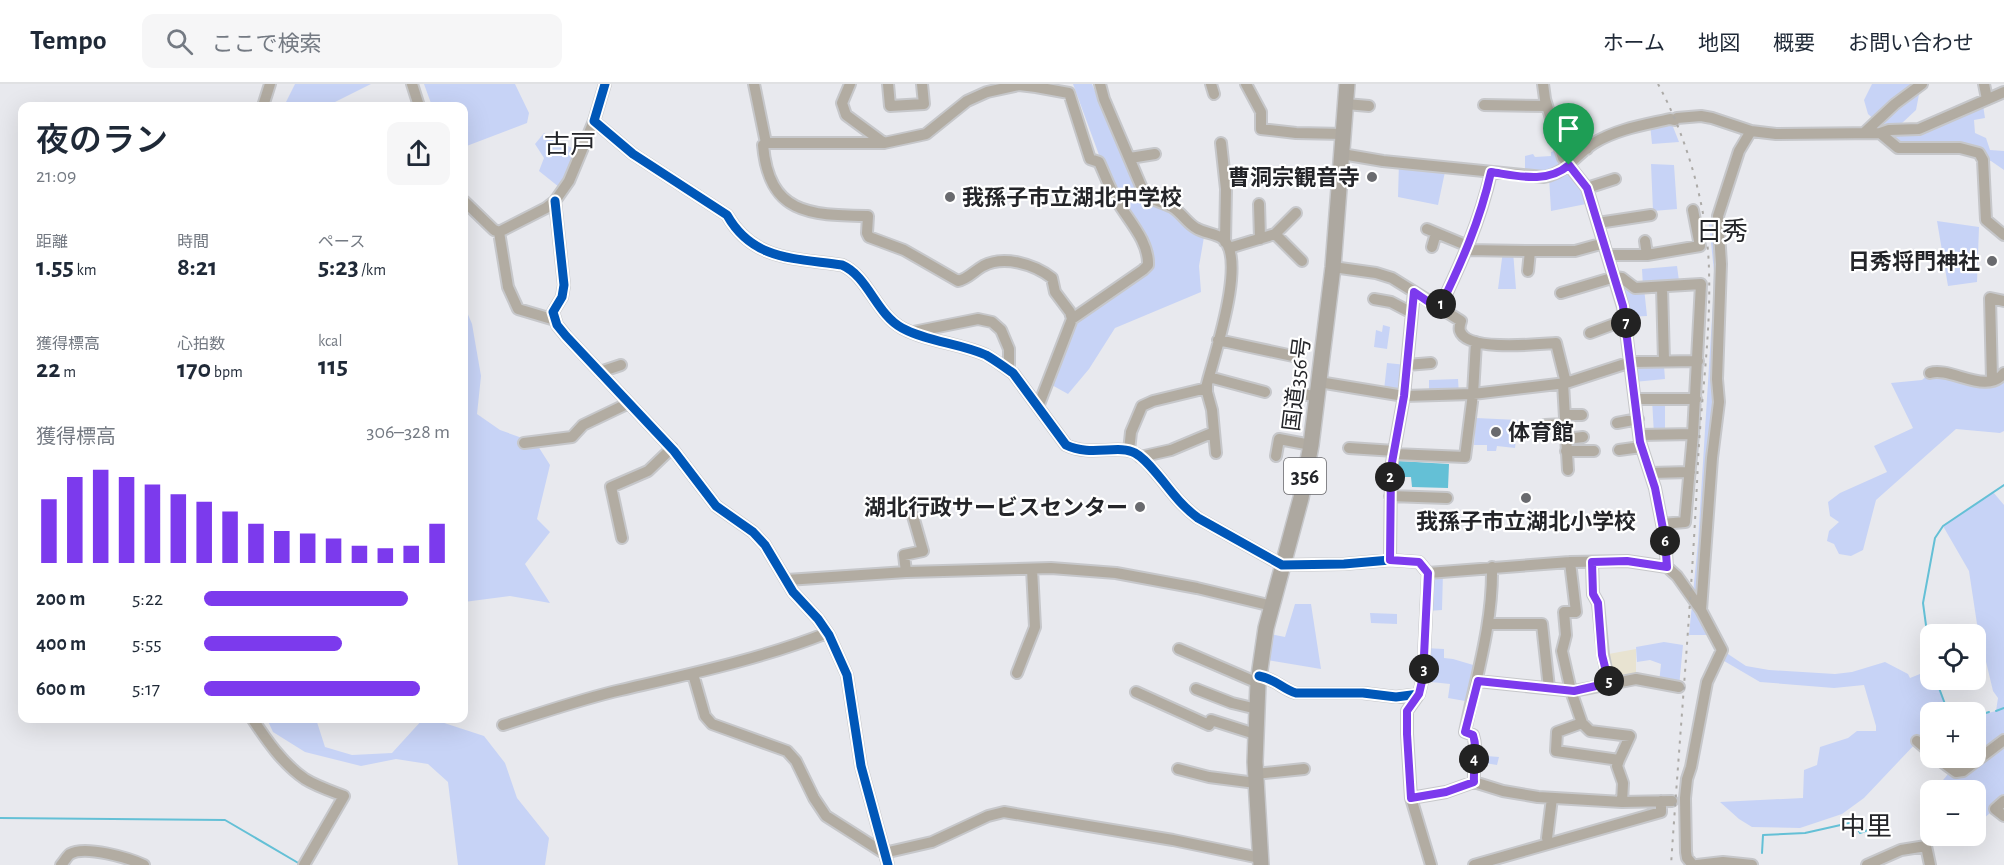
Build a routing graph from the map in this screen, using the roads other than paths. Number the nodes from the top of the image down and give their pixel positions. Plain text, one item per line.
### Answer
1 (270, 84) edge
2 (412, 84) edge
3 (754, 84) edge
4 (850, 84) edge
5 (888, 84) edge
6 (922, 84) edge
7 (1100, 84) edge
8 (1246, 84) edge
9 (1347, 84) edge
10 (1543, 84) edge
11 (1922, 84) edge
12 (1984, 84) edge
13 (602, 86) edge
14 (2004, 92) edge
15 (1988, 99) junction
16 (264, 102) edge
17 (418, 102) edge
18 (1346, 104) junction
19 (1484, 105) dead end
20 (1369, 106) dead end
21 (1547, 106) junction
22 (594, 121) junction
23 (1751, 130) junction
24 (1864, 133) junction
25 (1880, 133) junction
26 (1344, 134) junction
27 (766, 143) junction
28 (884, 143) junction
29 (1221, 143) dead end
30 (1560, 149) junction
31 (1587, 149) junction
32 (1155, 154) dead end
33 (1342, 154) junction
34 (1130, 158) junction
35 (1569, 165) junction
36 (1491, 172) junction
37 (1615, 179) dead end
38 (1587, 188) junction
39 (555, 201) junction
40 (1259, 203) dead end
41 (468, 205) edge
42 (1693, 210) dead end
43 (1296, 213) dead end
44 (1651, 214) dead end
45 (1598, 223) junction
46 (499, 232) junction
47 (1275, 234) junction
48 (2004, 235) edge
49 (1260, 239) junction
50 (1646, 241) dead end
51 (1604, 243) junction
52 (1227, 245) junction
53 (1432, 247) dead end
54 (1468, 248) junction
55 (1530, 251) junction
56 (1608, 255) junction
57 (1647, 255) junction
58 (1302, 261) dead end
59 (1333, 267) junction
60 (1528, 271) dead end
61 (1615, 277) junction
62 (1662, 287) junction
63 (1414, 292) junction
64 (1561, 293) dead end
65 (1374, 299) dead end
66 (2004, 301) edge
67 (1439, 309) junction
68 (1412, 313) junction
69 (1072, 319) junction
70 (555, 320) junction
71 (1625, 320) junction
72 (912, 332) junction
73 (1590, 333) dead end
74 (1218, 340) junction
75 (1476, 342) junction
76 (1293, 356) dead end
77 (1664, 361) junction
78 (1631, 362) junction
79 (1698, 362) junction
80 (1431, 363) dead end
81 (621, 365) dead end
82 (1407, 366) junction
83 (1010, 370) junction
84 (600, 372) junction
85 (1930, 373) dead end
86 (2004, 373) edge
87 (1992, 380) junction
88 (1208, 383) junction
89 (1564, 383) junction
90 (1318, 389) junction
91 (1265, 392) dead end
92 (1291, 393) dead end
93 (1473, 394) junction
94 (1404, 396) junction
95 (1636, 399) junction
96 (1696, 399) junction
97 (629, 403) junction
98 (1038, 407) junction
99 (1582, 415) dead end
100 (1638, 419) junction
101 (1565, 420) junction
102 (1617, 423) dead end
103 (1545, 425) dead end
104 (1214, 432) junction
105 (1693, 434) junction
106 (1640, 435) junction
107 (1583, 437) dead end
108 (1566, 439) junction
109 (524, 443) dead end
110 (1311, 445) junction
111 (1641, 447) junction
112 (672, 448) junction
113 (1349, 448) dead end
114 (1619, 450) dead end
115 (1129, 451) junction
116 (1566, 451) junction
117 (1594, 451) dead end
118 (1216, 453) dead end
119 (1394, 453) junction
120 (1276, 456) dead end
121 (1140, 457) junction
122 (1568, 470) dead end
123 (1690, 472) junction
124 (1650, 473) junction
125 (1390, 496) junction
126 (1447, 498) dead end
127 (913, 516) dead end
128 (1662, 524) junction
129 (622, 538) dead end
130 (1390, 560) junction
131 (1570, 562) junction
132 (1592, 562) junction
133 (1282, 565) junction
134 (1492, 567) junction
135 (1667, 567) junction
136 (1032, 569) junction
137 (906, 572) junction
138 (1428, 573) junction
139 (787, 580) junction
140 (1272, 606) junction
141 (1701, 610) junction
142 (1488, 624) junction
143 (827, 633) junction
144 (1179, 649) dead end
145 (693, 674) junction
146 (1017, 674) dead end
147 (1259, 679) junction
148 (1478, 681) junction
149 (1609, 683) junction
150 (1679, 687) dead end
151 (1549, 688) junction
152 (1196, 689) dead end
153 (1571, 691) junction
154 (1136, 692) dead end
155 (1419, 694) junction
156 (1257, 709) junction
157 (255, 723) edge
158 (1582, 723) junction
159 (502, 725) dead end
160 (1255, 734) junction
161 (2004, 740) edge
162 (1917, 741) dead end
163 (1920, 744) edge
164 (1986, 754) edge
165 (1618, 760) junction
166 (1951, 768) edge
167 (1967, 768) edge
168 (1178, 769) dead end
169 (1304, 769) dead end
170 (1256, 778) junction
171 (1474, 782) junction
172 (1411, 798) junction
173 (1552, 798) junction
174 (2004, 801) edge
175 (1622, 802) junction
176 (2004, 816) edge
177 (1547, 838) dead end
178 (884, 853) junction
179 (1260, 862) edge
180 (61, 865) edge
181 (144, 865) edge
182 (304, 865) edge
183 (888, 865) edge
184 (1431, 865) edge
185 (1474, 865) edge
186 (1695, 865) edge
187 (1752, 865) edge
188 (1867, 865) edge
189 (1930, 865) edge

1 - 16 street
2 - 17 street
3 - 27 street
4 - 28 street
5 - 6 street
7 - 34 street
8 - 26 street
9 - 18 highway, 国道356号 / 356
10 - 21 street
11 - 24 street
12 - 15 street
13 - 22 street
14 - 15 street
15 - 25 street
18 - 20 street
18 - 26 highway, 国道356号 / 356
19 - 21 street
21 - 30 street
22 - 39 street
22 - 72 street
23 - 24 street
23 - 31 street
23 - 141 street
24 - 25 street
25 - 48 street
26 - 33 highway, 国道356号 / 356
27 - 28 street
27 - 69 street
28 - 69 street
29 - 52 street
30 - 31 street
30 - 35 street
31 - 35 street
32 - 34 street
33 - 36 street
33 - 59 highway, 国道356号 / 356
34 - 52 street
35 - 36 street
35 - 38 street
36 - 54 street
37 - 38 street
38 - 45 street
39 - 46 street
39 - 70 street
40 - 49 street
41 - 46 street
42 - 57 street
43 - 47 street
44 - 45 street
45 - 51 street
46 - 70 street
47 - 49 street
47 - 58 street
49 - 52 street
50 - 57 street
51 - 55 street
51 - 56 street
52 - 74 street
53 - 54 street
54 - 55 street
54 - 67 street
55 - 60 street
56 - 57 street
56 - 61 street
59 - 63 street
59 - 90 highway, 国道356号 / 356
61 - 62 street
61 - 64 street
61 - 71 street
62 - 77 street
62 - 79 street
63 - 67 street
63 - 68 street
65 - 68 street
66 - 87 street
67 - 75 street
68 - 82 street
69 - 98 street
70 - 84 street
71 - 73 street
71 - 78 street
72 - 83 street
72 - 83 street
74 - 76 street
74 - 88 street
75 - 89 street
75 - 93 street
77 - 78 street
77 - 79 street
78 - 89 street
78 - 95 street
79 - 96 street
80 - 82 street
81 - 84 street
82 - 94 street
83 - 98 street
84 - 97 street
85 - 87 street
86 - 87 street
88 - 91 street
88 - 104 street
88 - 115 street
89 - 93 street
89 - 101 street
90 - 92 street
90 - 94 street
90 - 110 highway, 国道356号 / 356
93 - 94 street
93 - 119 street
94 - 119 street
95 - 96 street
95 - 100 street
96 - 105 street
97 - 109 street
97 - 112 street
98 - 115 street
99 - 101 street
100 - 102 street
100 - 106 street
101 - 103 street
101 - 108 street
104 - 118 street
104 - 121 street
105 - 106 street
105 - 123 street
106 - 111 street
107 - 108 street
108 - 116 street
110 - 120 street
110 - 133 highway, 国道356号 / 356
111 - 114 street
111 - 124 street
112 - 129 street
112 - 139 street
113 - 119 street
115 - 121 street
116 - 117 street
116 - 122 street
119 - 125 street
121 - 133 street
123 - 124 street
123 - 128 street
124 - 128 street
125 - 126 street
125 - 130 street
127 - 137 street
128 - 135 street
130 - 133 street
130 - 138 street
131 - 132 street
131 - 134 street
131 - 153 street
132 - 135 street
132 - 149 street
133 - 140 highway, 国道356号 / 356
134 - 138 street
134 - 142 street
135 - 141 street
136 - 137 street
136 - 140 street
136 - 146 street
137 - 139 street
138 - 155 street
139 - 143 street
140 - 147 highway, 国道356号 / 356
141 - 186 street
142 - 148 street
142 - 151 street
143 - 145 street
143 - 178 street
144 - 147 street
145 - 159 street
145 - 178 street
147 - 155 street
147 - 156 highway, 国道356号 / 356
148 - 151 street
148 - 171 street
149 - 150 street
149 - 153 street
151 - 153 street
152 - 156 street
153 - 158 street
154 - 160 street
155 - 172 street
156 - 160 highway, 国道356号 / 356
157 - 182 street
158 - 165 street
158 - 165 street
160 - 170 highway, 国道356号 / 356
161 - 164 street
162 - 163 street
165 - 175 street
166 - 167 street
168 - 170 street
169 - 170 street
170 - 179 highway, 国道356号 / 356
171 - 172 street
171 - 173 street
172 - 184 street
173 - 175 street
173 - 177 street
174 - 176 street
175 - 185 street
178 - 179 street
178 - 183 street
180 - 181 street
186 - 187 street
188 - 189 street

